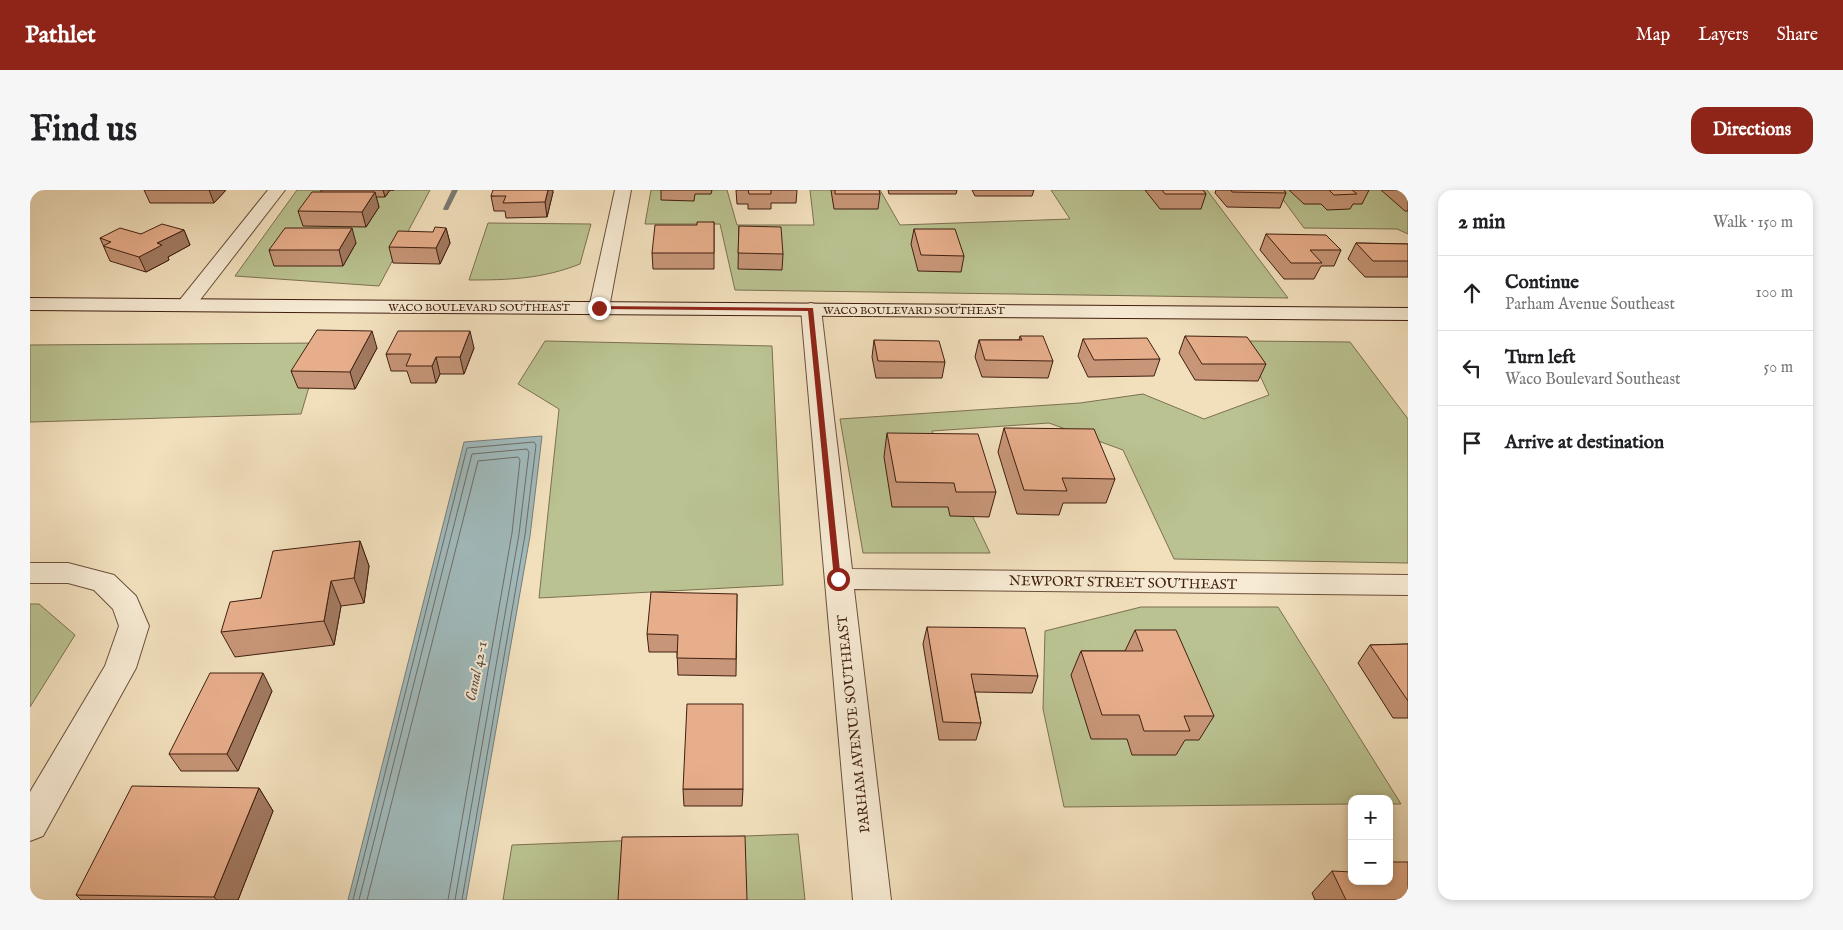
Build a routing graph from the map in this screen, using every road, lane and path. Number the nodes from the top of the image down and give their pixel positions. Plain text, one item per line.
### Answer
1 (277, 190) edge
2 (623, 190) edge
3 (30, 304) edge
4 (186, 305) junction
5 (599, 308) junction
6 (811, 309) junction
7 (1408, 314) edge
8 (30, 572) edge
9 (838, 579) junction
10 (1408, 585) edge
11 (30, 826) edge
12 (872, 900) edge

1 - 4 street
2 - 5 street
3 - 4 street, WACO BOULEVARD SOUTHEAST
4 - 5 street, WACO BOULEVARD SOUTHEAST
5 - 6 street, WACO BOULEVARD SOUTHEAST
6 - 7 street, WACO BOULEVARD SOUTHEAST
6 - 9 street, PARHAM AVENUE SOUTHEAST
8 - 11 street
9 - 10 street, NEWPORT STREET SOUTHEAST
9 - 12 street, PARHAM AVENUE SOUTHEAST

